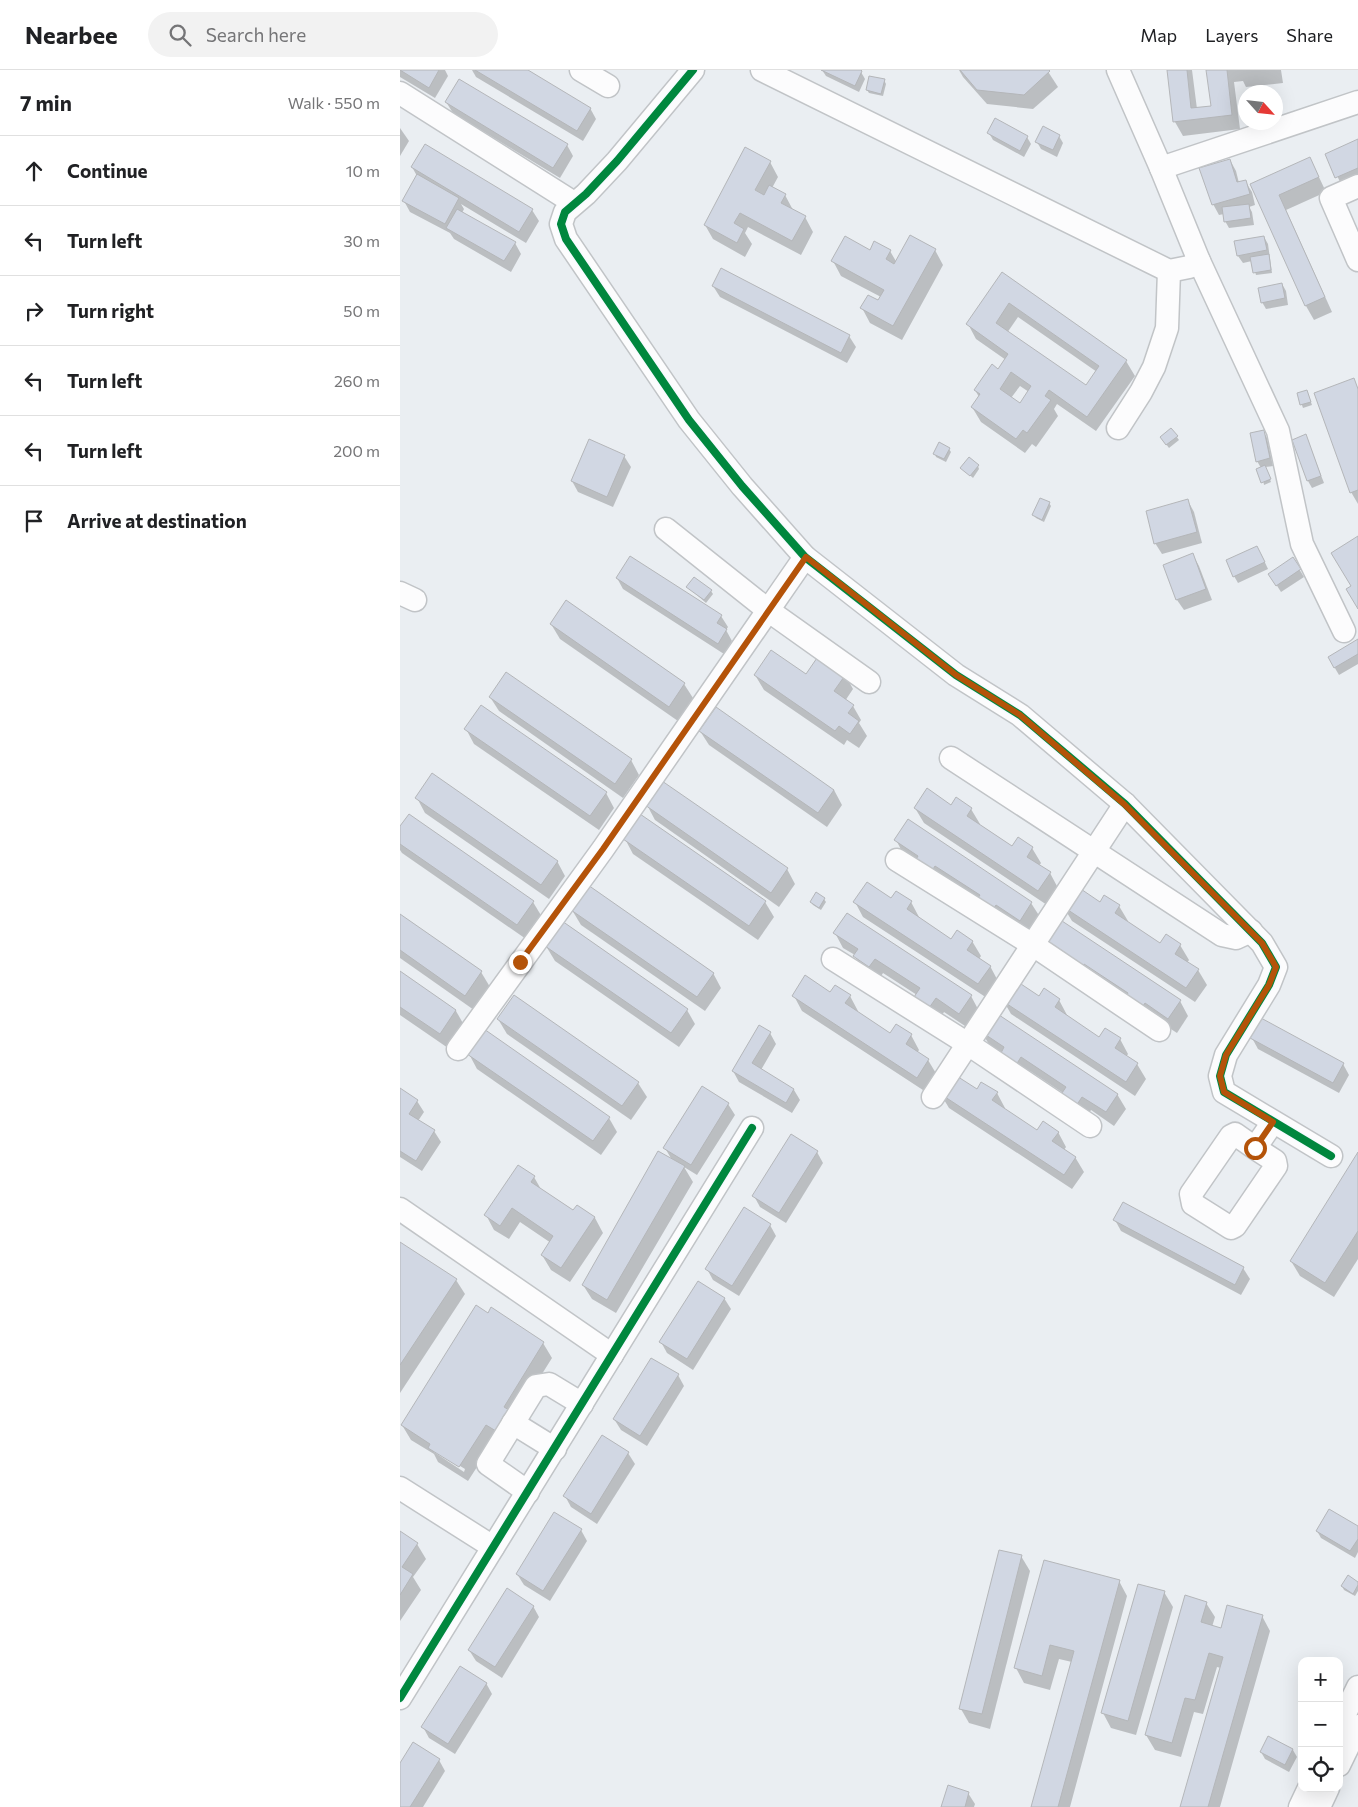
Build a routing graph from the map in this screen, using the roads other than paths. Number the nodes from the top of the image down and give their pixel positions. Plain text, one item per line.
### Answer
1 (581, 70) edge
2 (693, 70) edge
3 (762, 70) edge
4 (1118, 70) edge
5 (608, 86) dead end
6 (400, 93) edge
7 (1358, 102) edge
8 (1161, 168) junction
9 (1358, 186) edge
10 (574, 203) junction
11 (1358, 260) edge
12 (1198, 261) junction
13 (1169, 271) junction
14 (1118, 428) dead end
15 (666, 529) dead end
16 (806, 557) junction
17 (769, 611) junction
18 (1344, 631) dead end
19 (869, 682) dead end
20 (950, 758) dead end
21 (1124, 804) junction
22 (1094, 850) junction
23 (897, 860) dead end
24 (1251, 932) junction
25 (1033, 945) junction
26 (833, 959) dead end
27 (1159, 1030) dead end
28 (968, 1044) junction
29 (458, 1049) dead end
30 (933, 1097) dead end
31 (1273, 1122) junction
32 (1090, 1126) dead end
33 (752, 1128) dead end
34 (1255, 1148) dead end
35 (1331, 1156) dead end
36 (400, 1209) edge
37 (612, 1355) junction
38 (582, 1404) junction
39 (513, 1424) junction
40 (555, 1449) junction
41 (400, 1488) edge
42 (528, 1492) junction
43 (493, 1547) junction
44 (1358, 1687) edge
45 (400, 1698) edge
46 (1343, 1718) edge
47 (1358, 1726) edge
48 (1343, 1757) edge
49 (1307, 1792) edge
50 (1326, 1792) edge
51 (1300, 1807) edge
52 (1319, 1807) edge

1 - 5 street
2 - 10 street
3 - 13 street
4 - 8 street
6 - 10 street
7 - 8 street
8 - 12 street
9 - 11 street
10 - 16 street
12 - 13 street
12 - 18 street
13 - 14 street
15 - 17 street
16 - 17 street
16 - 21 street
17 - 19 street
17 - 29 street
20 - 22 street
21 - 22 street
21 - 24 street
22 - 24 street
22 - 25 street
23 - 25 street
24 - 31 street
25 - 27 street
25 - 28 street
26 - 28 street
28 - 30 street
28 - 32 street
31 - 34 street
31 - 35 street
33 - 37 street
36 - 37 street
37 - 38 street
38 - 39 street
38 - 40 street
39 - 40 street
39 - 42 street
40 - 42 street
41 - 43 street
42 - 43 street
43 - 45 street
44 - 46 street
47 - 48 street
49 - 51 street
50 - 52 street

